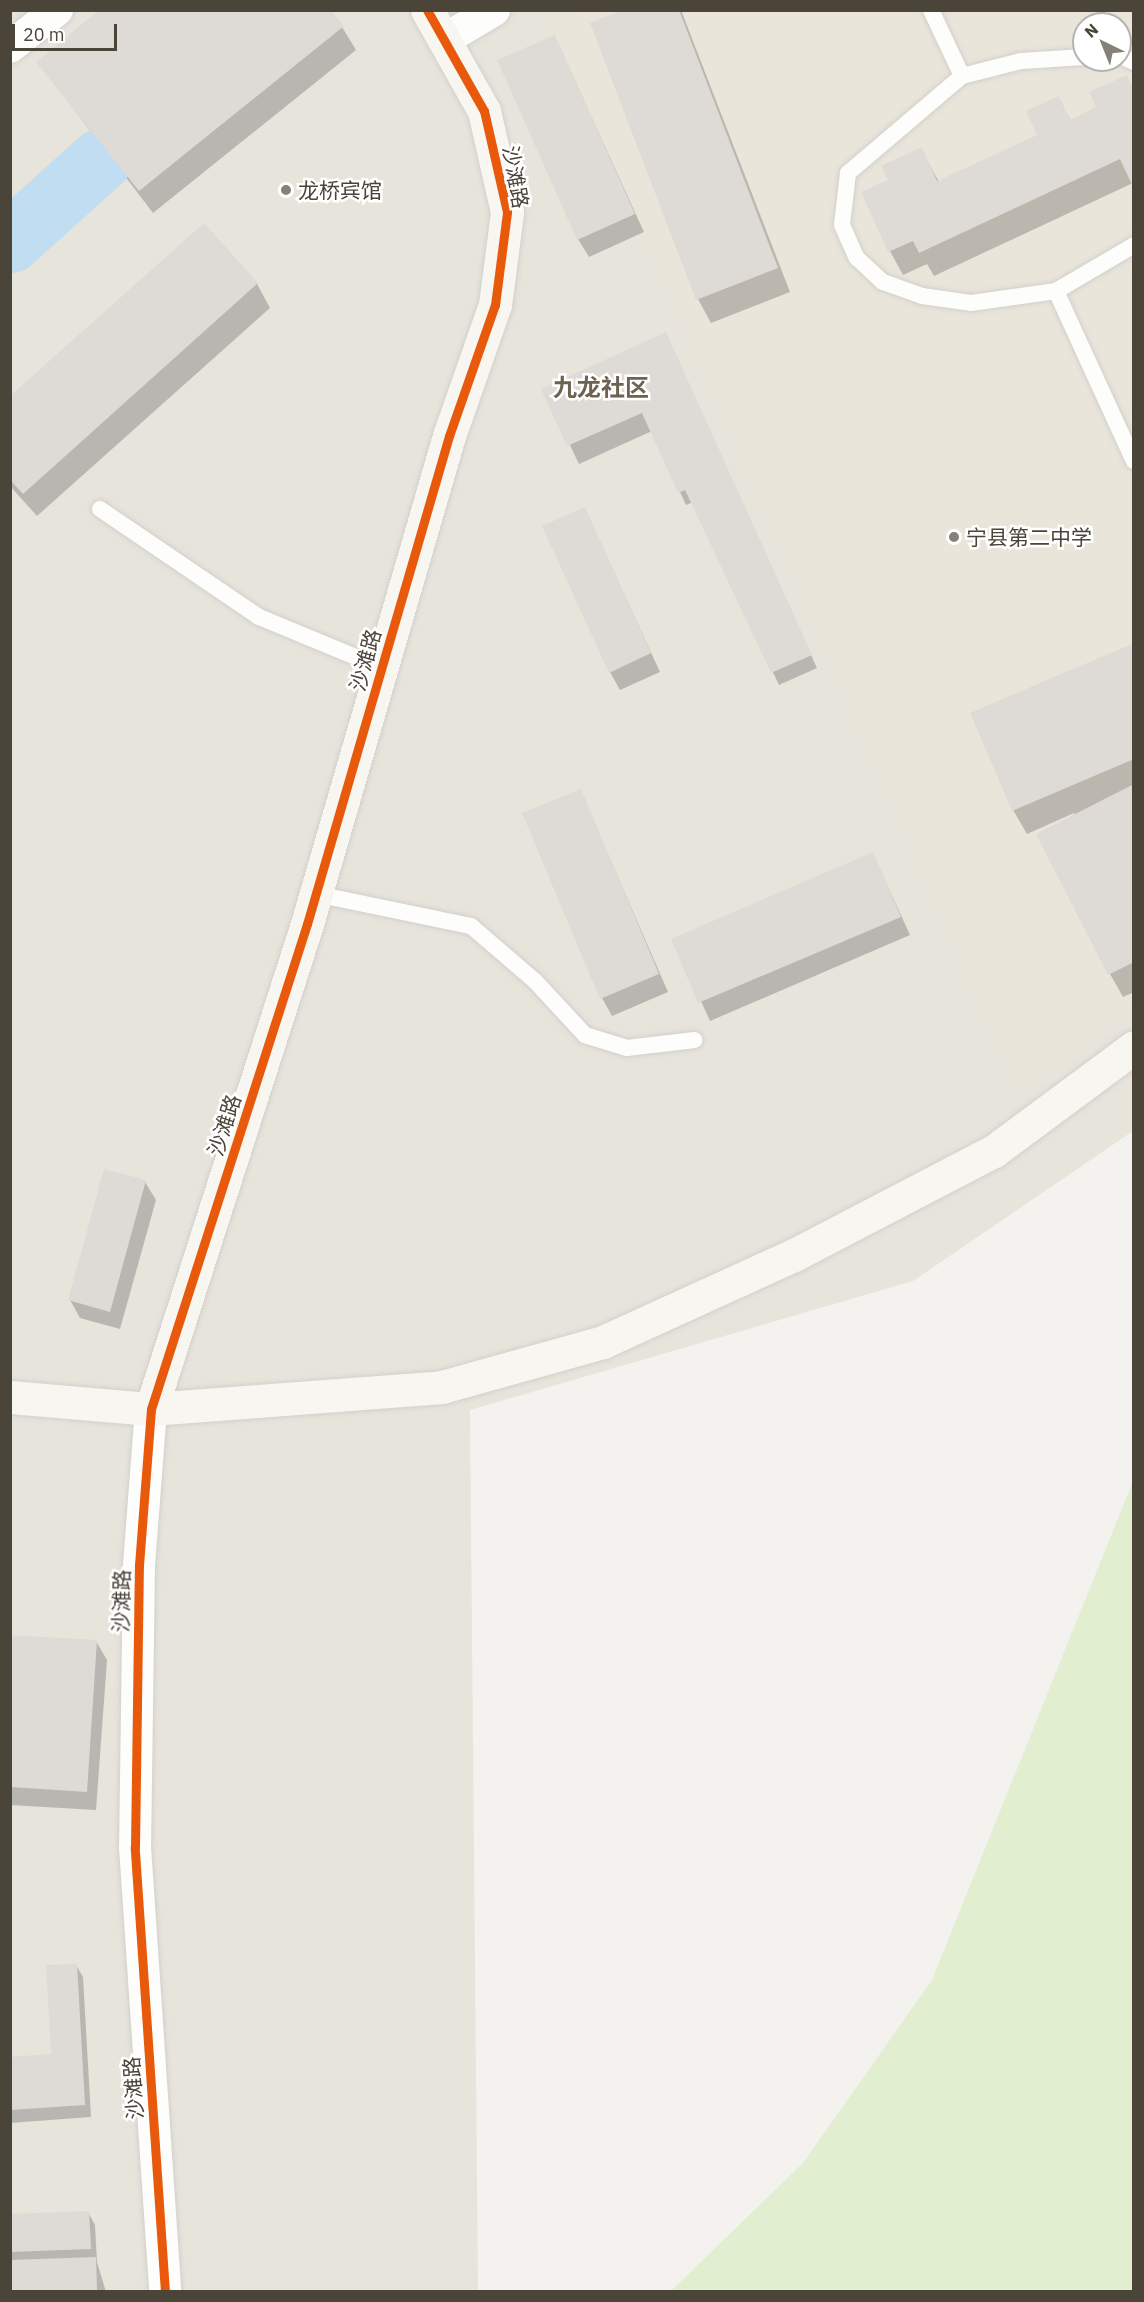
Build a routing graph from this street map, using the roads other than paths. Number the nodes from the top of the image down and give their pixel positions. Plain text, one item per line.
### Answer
1 (57, 10) edge
2 (427, 10) edge
3 (495, 10) edge
4 (931, 10) edge
5 (447, 38) junction
6 (10, 47) edge
7 (1072, 58) edge
8 (962, 76) junction
9 (1134, 245) edge
10 (1056, 291) junction
11 (1134, 461) edge
12 (100, 509) dead end
13 (382, 668) junction
14 (316, 894) junction
15 (695, 1040) dead end
16 (1134, 1047) edge
17 (10, 1396) edge
18 (151, 1409) junction
19 (165, 2292) edge

1 - 6 street
2 - 5 street, 沙滩路
3 - 5 street
4 - 8 lane
5 - 13 street, 沙滩路
7 - 8 lane
8 - 10 lane
9 - 10 lane
10 - 11 lane
12 - 13 lane
13 - 14 street, 沙滩路
14 - 15 lane
14 - 18 street, 沙滩路
16 - 18 street
17 - 18 street
18 - 19 street, 沙滩路

